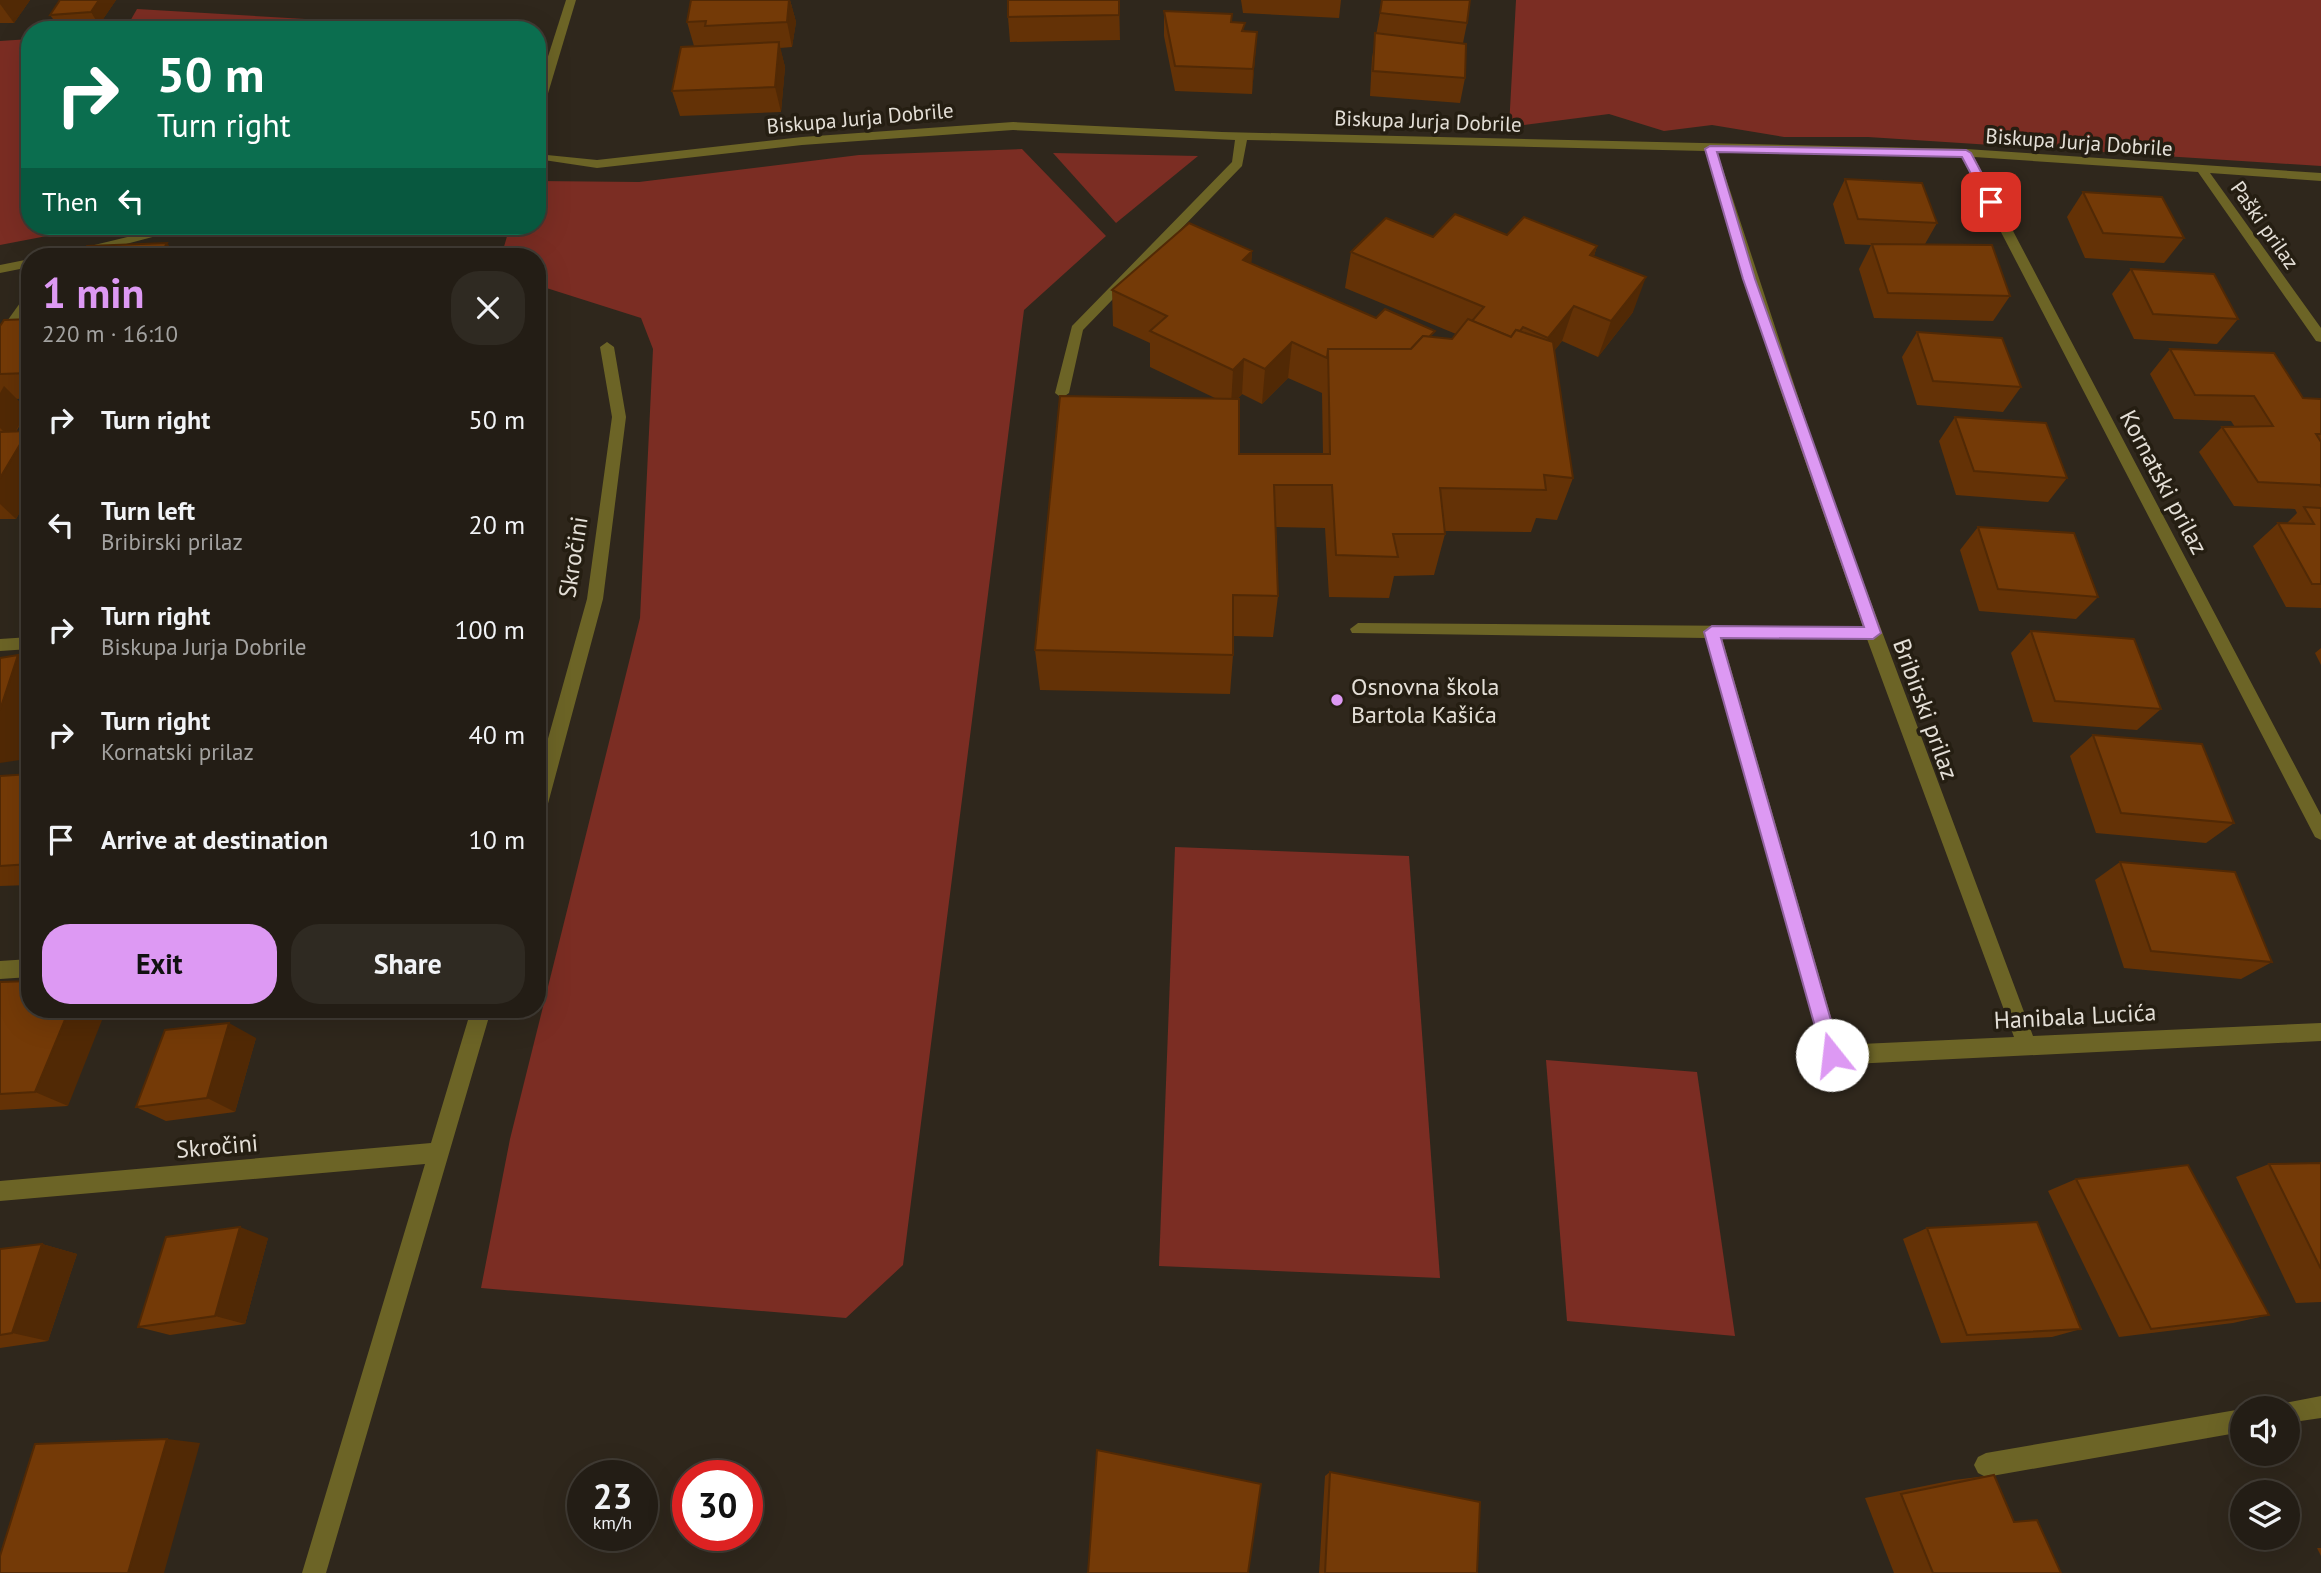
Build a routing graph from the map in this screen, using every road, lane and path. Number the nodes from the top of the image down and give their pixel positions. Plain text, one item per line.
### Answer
1 (571, 0) edge
2 (546, 81) edge
3 (1242, 135) junction
4 (1710, 149) junction
5 (1966, 153) junction
6 (546, 158) edge
7 (2202, 170) junction
8 (2321, 177) edge
9 (151, 235) edge
10 (99, 248) edge
11 (21, 265) edge
12 (0, 269) edge
13 (21, 312) edge
14 (2321, 338) edge
15 (0, 341) edge
16 (607, 347) dead end
17 (1062, 393) edge
18 (1358, 629) dead end
19 (1712, 632) junction
20 (1873, 633) junction
21 (21, 644) edge
22 (0, 645) edge
23 (546, 778) edge
24 (2321, 832) edge
25 (21, 969) edge
26 (0, 970) edge
27 (479, 1018) edge
28 (2321, 1032) edge
29 (2026, 1044) junction
30 (438, 1153) junction
31 (0, 1191) edge
32 (2321, 1407) edge
33 (2300, 1410) edge
34 (2230, 1422) edge
35 (1986, 1465) dead end
36 (314, 1573) edge

1 - 2 street
3 - 4 street, Biskupa Jurja Dobrile
3 - 6 street, Biskupa Jurja Dobrile
3 - 17 street
4 - 5 street, Biskupa Jurja Dobrile
4 - 20 street, Bribirski prilaz
5 - 7 street, Biskupa Jurja Dobrile
5 - 24 street, Kornatski prilaz
7 - 8 street, Biskupa Jurja Dobrile
7 - 14 street, Paški prilaz
9 - 10 street
11 - 12 street
13 - 15 street
16 - 23 street, Skročini
18 - 19 street
19 - 20 street
19 - 29 street, Hanibala Lucića
20 - 29 street, Bribirski prilaz
21 - 22 street
25 - 26 street
27 - 30 street
28 - 29 street, Hanibala Lucića
30 - 31 street, Skročini
30 - 36 street
32 - 33 street
34 - 35 street

